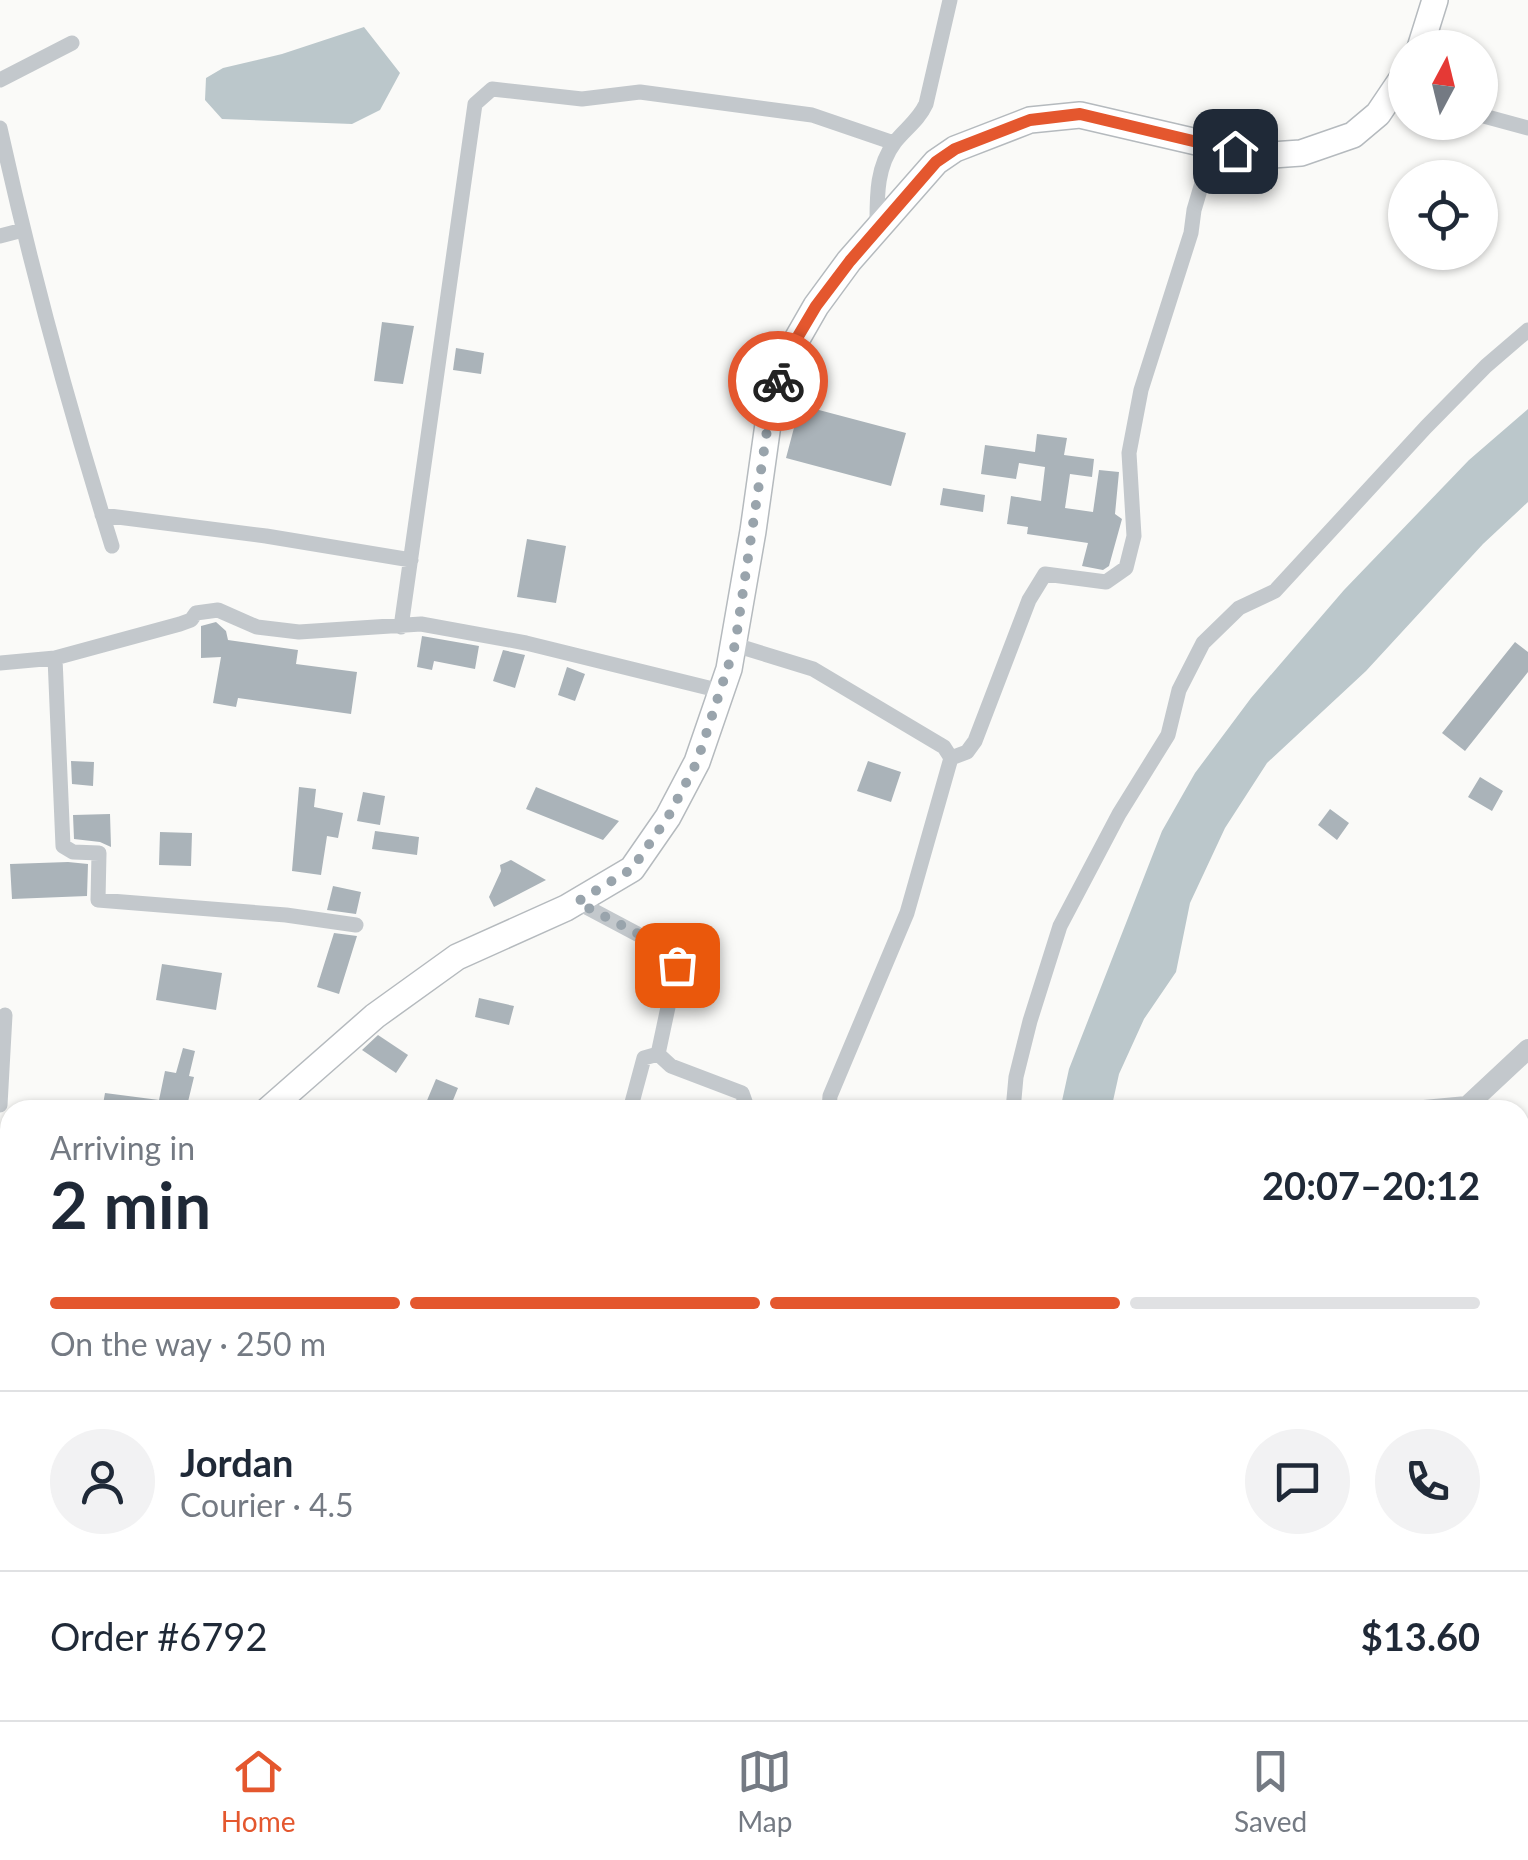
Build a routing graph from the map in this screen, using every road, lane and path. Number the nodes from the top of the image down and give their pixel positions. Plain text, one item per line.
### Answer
1 (950, 0) edge
2 (1436, 0) edge
3 (1426, 30) edge
4 (72, 43) dead end
5 (0, 80) edge
6 (1388, 101) edge
7 (1498, 120) edge
8 (0, 128) edge
9 (1528, 128) edge
10 (894, 142) junction
11 (1212, 146) junction
12 (877, 228) junction
13 (22, 230) junction
14 (0, 236) edge
15 (1528, 330) edge
16 (102, 516) junction
17 (112, 546) dead end
18 (410, 560) junction
19 (402, 627) junction
20 (735, 645) junction
21 (56, 658) junction
22 (0, 662) edge
23 (721, 691) junction
24 (951, 758) junction
25 (577, 902) junction
26 (356, 925) dead end
27 (5, 1015) dead end
28 (1528, 1048) edge
29 (658, 1054) junction
30 (0, 1100) edge
31 (278, 1100) edge
32 (633, 1100) edge
33 (744, 1100) edge
34 (830, 1100) edge
35 (1014, 1100) edge
36 (1473, 1100) edge

1 - 10 street
2 - 3 main road
4 - 5 street
6 - 11 main road
7 - 9 street
8 - 13 street
10 - 12 street
10 - 18 street
11 - 12 main road
11 - 24 street
12 - 20 main road
13 - 14 street
13 - 16 street
15 - 35 street
16 - 17 street
16 - 18 street
18 - 19 street
19 - 21 street
19 - 23 street
20 - 23 main road
20 - 24 street
21 - 22 street
21 - 26 street
23 - 25 main road
24 - 34 street
25 - 29 street
25 - 31 main road
27 - 30 street
28 - 36 street
29 - 32 street
29 - 33 street

